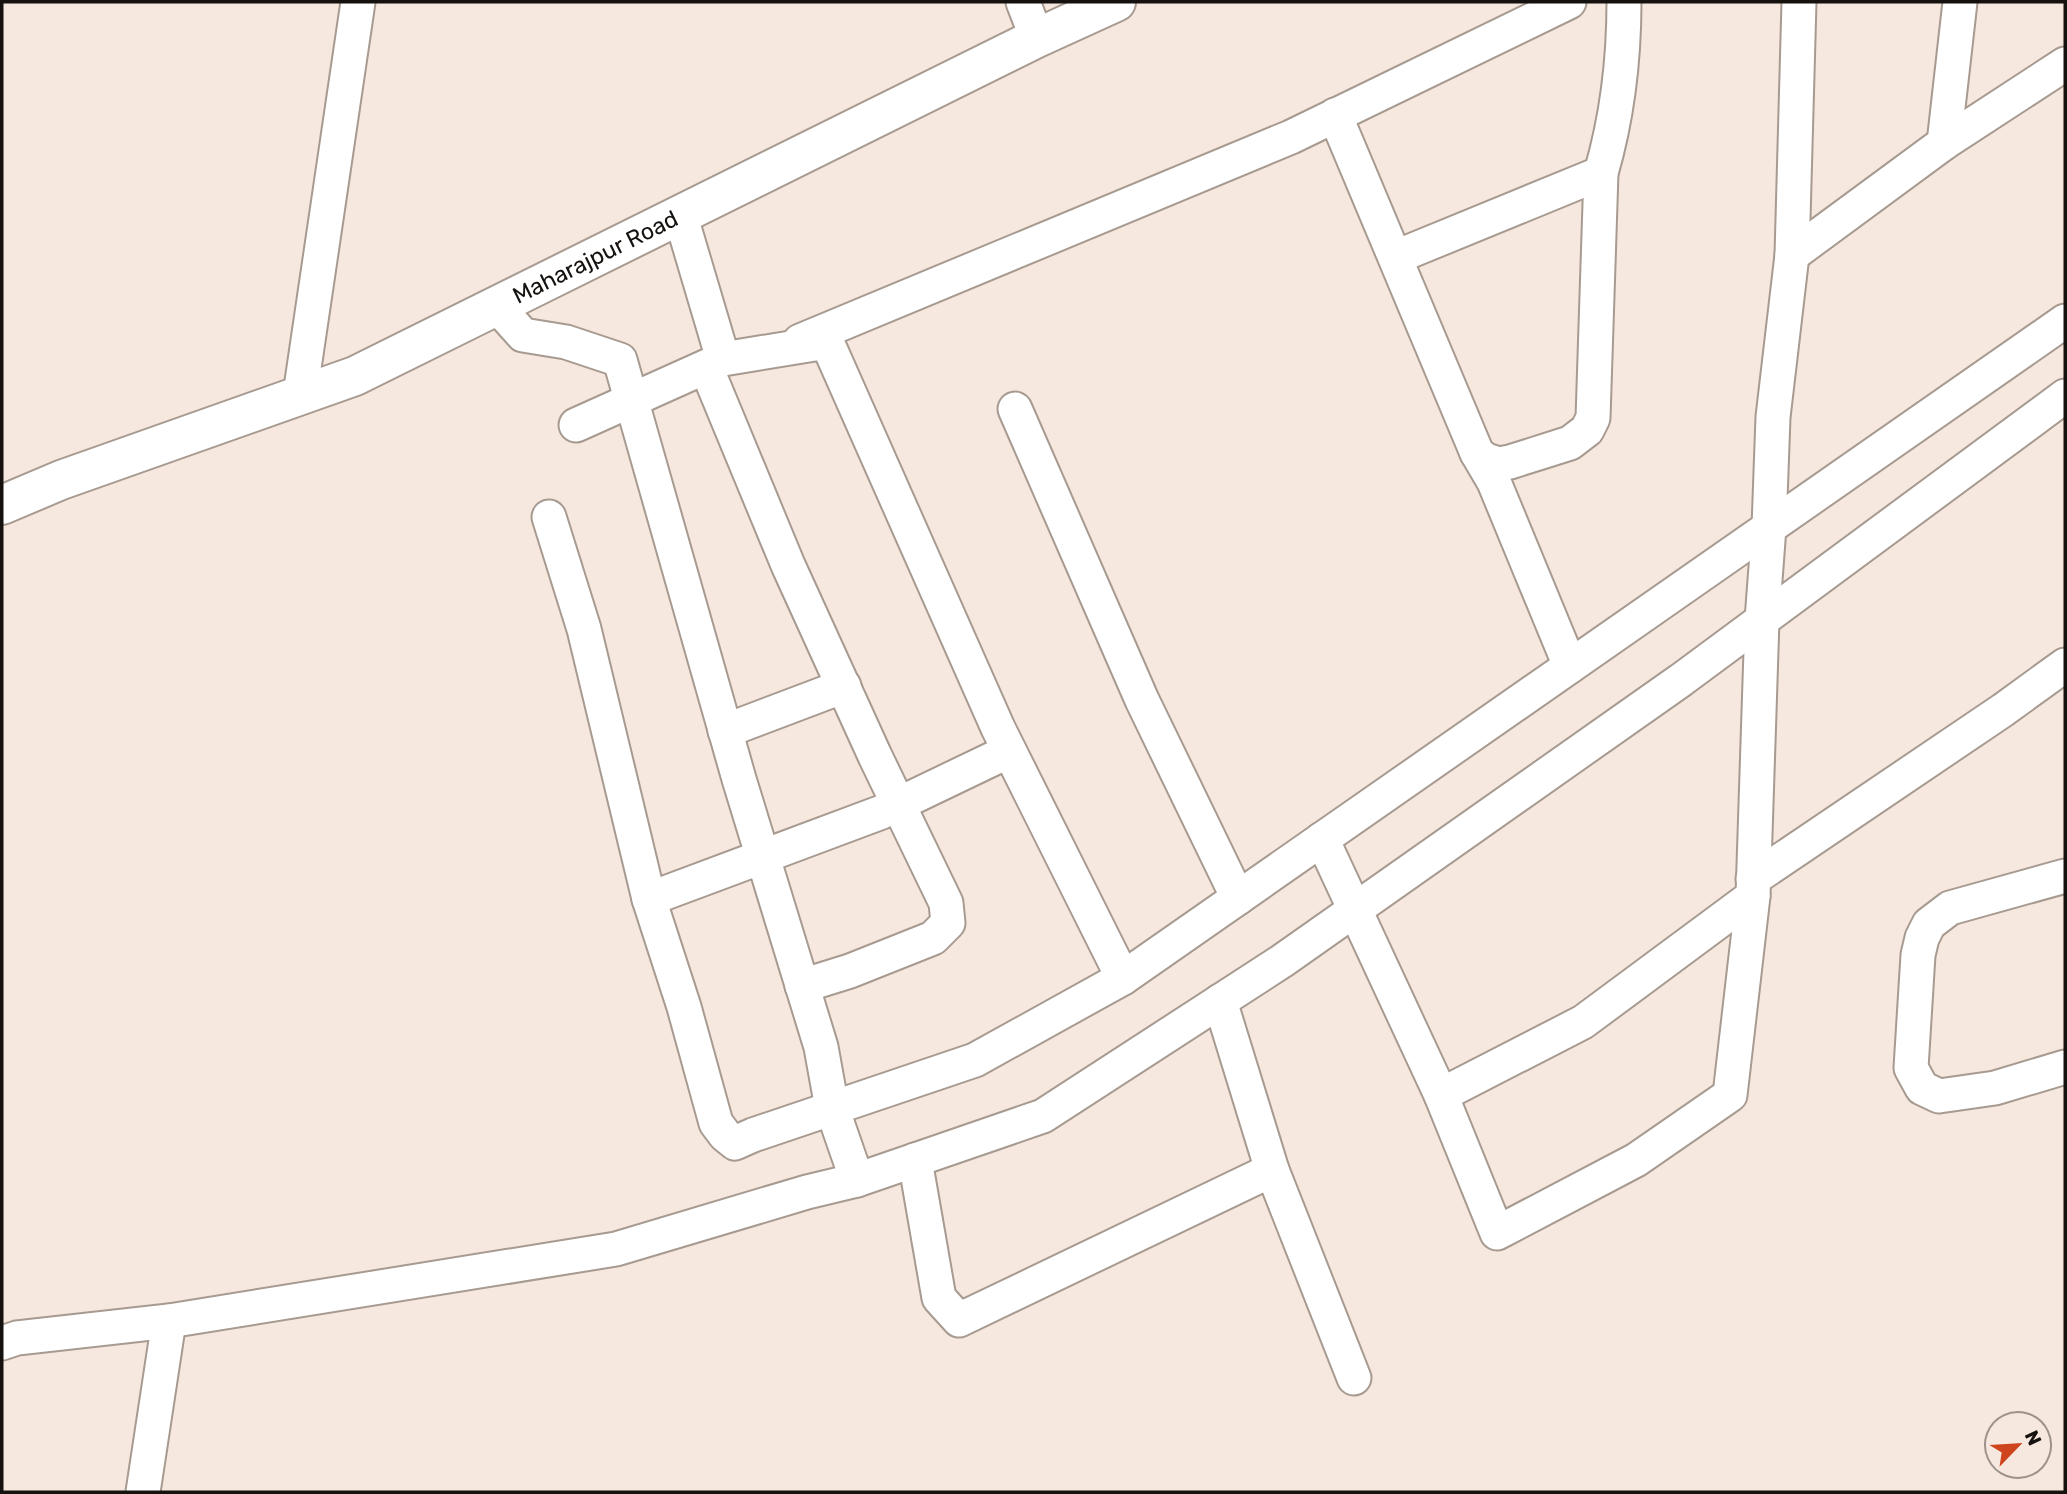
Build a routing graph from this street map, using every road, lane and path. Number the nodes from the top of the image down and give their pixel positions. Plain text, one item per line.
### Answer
1 (358, 2) edge
2 (1023, 2) edge
3 (1116, 2) edge
4 (1569, 2) edge
5 (1624, 2) edge
6 (1799, 2) edge
7 (1960, 2) edge
8 (1037, 38) junction
9 (2065, 64) edge
10 (1335, 116) junction
11 (1944, 143) junction
12 (1601, 173) junction
13 (680, 214) junction
14 (1792, 255) junction
15 (1396, 257) junction
16 (496, 305) junction
17 (2065, 321) edge
18 (778, 350) junction
19 (715, 363) junction
20 (300, 395) junction
21 (2065, 396) edge
22 (632, 401) junction
23 (1015, 409) dead end
24 (576, 425) dead end
25 (1477, 453) junction
26 (2, 505) edge
27 (549, 517) dead end
28 (1769, 527) junction
29 (1762, 620) junction
30 (2065, 665) edge
31 (1570, 666) junction
32 (844, 686) junction
33 (725, 731) junction
34 (1009, 751) junction
35 (900, 804) junction
36 (1322, 839) junction
37 (763, 857) junction
38 (2065, 876) edge
39 (1753, 887) junction
40 (1238, 898) junction
41 (649, 899) junction
42 (1355, 909) junction
43 (1122, 978) junction
44 (802, 986) junction
45 (1220, 1001) junction
46 (2065, 1066) edge
47 (1441, 1095) junction
48 (832, 1108) junction
49 (915, 1160) junction
50 (1272, 1170) junction
51 (857, 1180) junction
52 (169, 1321) junction
53 (2, 1343) edge
54 (1354, 1378) dead end
55 (143, 1492) edge

1 - 20 street
2 - 8 street
3 - 8 street, Maharajpur Road
4 - 10 street
5 - 12 street
6 - 14 street
7 - 11 street
8 - 13 street, Maharajpur Road
9 - 11 street
10 - 15 street
10 - 18 street
11 - 14 street
12 - 15 street
12 - 25 street
13 - 16 street, Maharajpur Road
13 - 19 street
14 - 28 street
15 - 25 street
16 - 20 street, Maharajpur Road
16 - 22 street
17 - 28 street
18 - 19 street
18 - 34 street
19 - 22 street
19 - 32 street
20 - 26 street, Maharajpur Road
21 - 29 street
22 - 24 street
22 - 33 street
23 - 40 street
25 - 31 street
27 - 41 street
28 - 29 street
28 - 31 street
29 - 39 street
29 - 42 street
30 - 39 street
31 - 36 street
32 - 33 street
32 - 35 street
33 - 37 street
34 - 35 street
34 - 43 street
35 - 37 street
35 - 44 street
36 - 40 street
36 - 42 street
37 - 41 street
37 - 44 street
38 - 46 street
39 - 47 street
39 - 47 street
40 - 43 street
41 - 48 street
42 - 45 street
42 - 47 street
43 - 48 street
44 - 48 street
45 - 49 street
45 - 50 street
48 - 51 street
49 - 50 street
49 - 51 street
50 - 54 street
51 - 52 street
52 - 53 street
52 - 55 street

